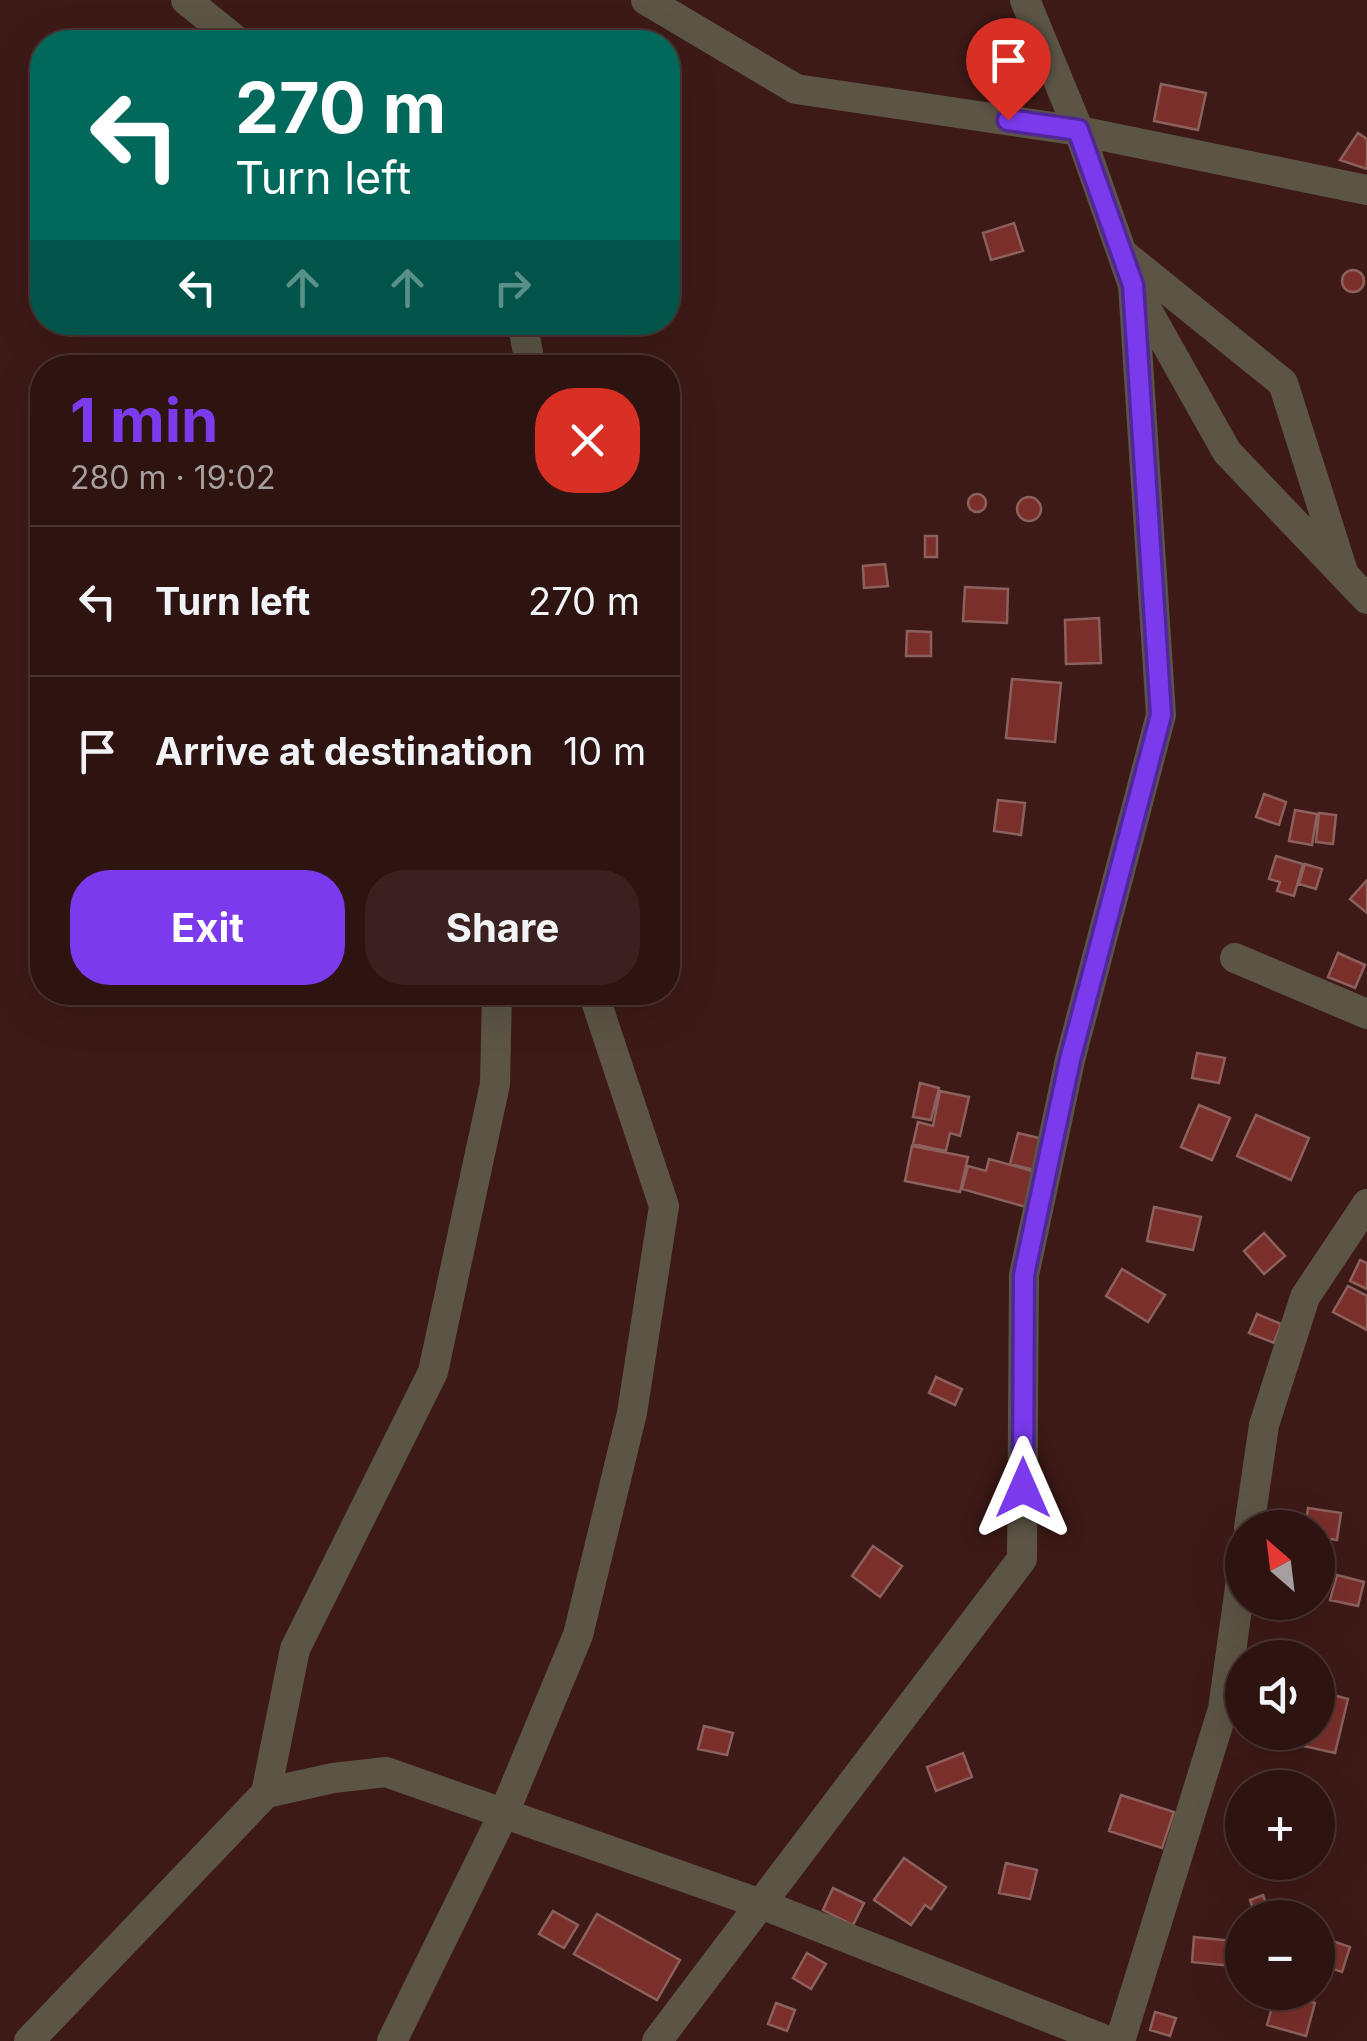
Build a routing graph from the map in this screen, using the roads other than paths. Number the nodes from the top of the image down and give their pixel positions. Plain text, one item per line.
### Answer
1 (186, 0) edge
2 (646, 0) edge
3 (1024, 0) edge
4 (223, 30) edge
5 (1078, 130) junction
6 (1367, 190) edge
7 (1122, 253) junction
8 (1133, 285) junction
9 (1344, 575) junction
10 (1367, 599) edge
11 (1235, 958) dead end
12 (497, 1005) edge
13 (598, 1005) edge
14 (1367, 1014) edge
15 (1367, 1204) edge
16 (1252, 1510) edge
17 (1235, 1620) edge
18 (266, 1792) junction
19 (504, 1813) junction
20 (761, 1904) junction
21 (1037, 2028) edge
22 (30, 2041) edge
23 (392, 2041) edge
24 (657, 2041) edge
25 (1108, 2041) edge
26 (1120, 2041) edge

1 - 4 street
2 - 5 street
3 - 5 street
5 - 6 street
5 - 7 street
7 - 8 street
7 - 9 street
8 - 9 street
8 - 20 street
9 - 10 street
11 - 14 street
12 - 18 street
13 - 19 street
15 - 16 street
17 - 26 street
18 - 19 street
18 - 22 street
19 - 20 street
19 - 23 street
20 - 21 street
20 - 24 street
21 - 25 street

